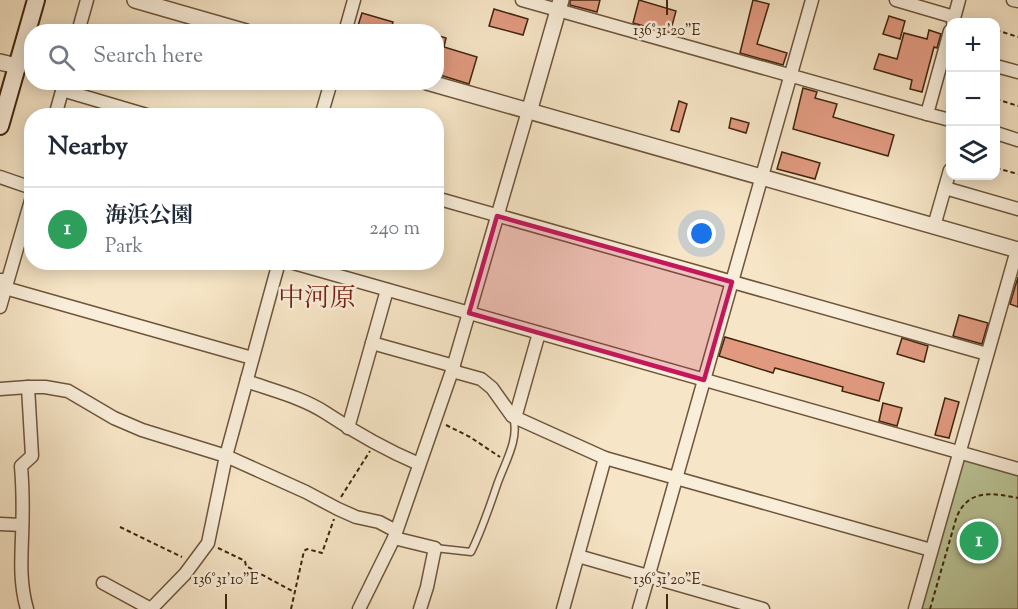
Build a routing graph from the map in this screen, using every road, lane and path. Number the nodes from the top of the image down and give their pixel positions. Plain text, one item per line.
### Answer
1 (36, 0) edge
2 (87, 0) edge
3 (135, 0) edge
4 (354, 0) edge
5 (522, 0) edge
6 (812, 0) edge
7 (896, 0) edge
8 (959, 0) edge
9 (1013, 0) edge
10 (1018, 1) edge
11 (560, 5) edge
12 (948, 18) edge
13 (954, 18) edge
14 (29, 24) edge
15 (80, 24) edge
16 (218, 24) edge
17 (347, 24) edge
18 (1000, 31) edge
19 (1018, 36) edge
20 (24, 42) edge
21 (946, 58) edge
22 (0, 62) edge
23 (17, 66) junction
24 (1000, 67) edge
25 (1018, 72) edge
26 (791, 76) junction
27 (444, 87) edge
28 (62, 90) edge
29 (75, 90) edge
30 (329, 90) edge
31 (1000, 100) edge
32 (1018, 106) edge
33 (57, 108) edge
34 (127, 108) edge
35 (323, 108) edge
36 (528, 111) junction
37 (927, 114) junction
38 (946, 119) edge
39 (0, 126) edge
40 (1000, 134) edge
41 (1018, 140) edge
42 (1000, 169) edge
43 (1018, 174) edge
44 (0, 177) edge
45 (762, 178) junction
46 (948, 180) edge
47 (24, 185) edge
48 (945, 188) junction
49 (444, 200) edge
50 (1018, 209) edge
51 (497, 216) junction
52 (24, 221) edge
53 (934, 226) junction
54 (1018, 250) edge
55 (277, 270) edge
56 (318, 270) edge
57 (732, 282) junction
58 (3, 284) edge
59 (387, 290) junction
60 (0, 307) edge
61 (469, 313) junction
62 (539, 333) junction
63 (372, 343) junction
64 (987, 354) junction
65 (252, 358) junction
66 (453, 369) junction
67 (247, 379) junction
68 (704, 380) junction
69 (28, 387) junction
70 (0, 389) edge
71 (514, 417) junction
72 (435, 420) junction
73 (348, 428) junction
74 (375, 443) junction
75 (959, 452) junction
76 (226, 456) junction
77 (605, 458) junction
78 (507, 461) junction
79 (419, 464) junction
80 (1018, 469) edge
81 (676, 478) junction
82 (1018, 498) edge
83 (336, 508) junction
84 (0, 524) edge
85 (22, 525) junction
86 (120, 527) dead end
87 (395, 534) junction
88 (208, 543) junction
89 (435, 548) junction
90 (931, 550) junction
91 (578, 556) junction
92 (195, 562) junction
93 (648, 576) junction
94 (103, 583) dead end
95 (294, 592) junction
96 (27, 609) edge
97 (151, 609) edge
98 (291, 609) edge
99 (359, 609) edge
100 (420, 609) edge
101 (563, 609) edge
102 (639, 609) edge
103 (763, 609) edge
104 (915, 609) edge
105 (930, 609) edge

1 - 14 main road
2 - 15 street
3 - 16 street
4 - 17 street
5 - 11 street
6 - 26 street
7 - 12 street
8 - 13 street
9 - 10 street
11 - 26 street
11 - 36 street
18 - 19 path
20 - 23 main road
21 - 37 street
22 - 23 street
23 - 39 main road
24 - 25 street
26 - 37 street
26 - 45 street
27 - 36 street
28 - 33 street
29 - 34 street
30 - 35 street
31 - 32 path
36 - 45 street
36 - 51 street
37 - 38 street
40 - 41 street
42 - 43 path
44 - 47 street
45 - 53 street
45 - 57 street
46 - 48 street
48 - 50 street
48 - 53 street
49 - 51 street
51 - 57 street
51 - 61 street
52 - 58 street
53 - 54 street
54 - 64 street
55 - 65 street
56 - 59 street
57 - 64 street
57 - 68 street
58 - 60 street
58 - 65 street
59 - 61 street
59 - 63 street
61 - 62 street
61 - 66 street
62 - 68 street
62 - 71 street
63 - 66 street
63 - 73 street
64 - 75 street
65 - 67 street
66 - 71 street
66 - 72 street
67 - 73 street
67 - 76 street
68 - 75 street
68 - 81 street
69 - 70 street
69 - 76 street
69 - 85 street
71 - 77 street
71 - 78 lane
72 - 78 path
72 - 79 street
73 - 74 street
74 - 79 street
74 - 83 path
75 - 80 street
75 - 90 street
76 - 83 street
76 - 88 street
77 - 81 street
77 - 91 street
78 - 89 lane
79 - 87 street
81 - 90 street
81 - 93 street
82 - 105 path
83 - 87 street
83 - 95 path
84 - 85 street
85 - 96 street
86 - 92 path
87 - 89 street
87 - 99 street
88 - 92 street
88 - 95 path
89 - 100 street
90 - 104 street
91 - 93 street
91 - 101 street
92 - 97 street
93 - 102 street
93 - 103 street
94 - 97 street
95 - 98 path

